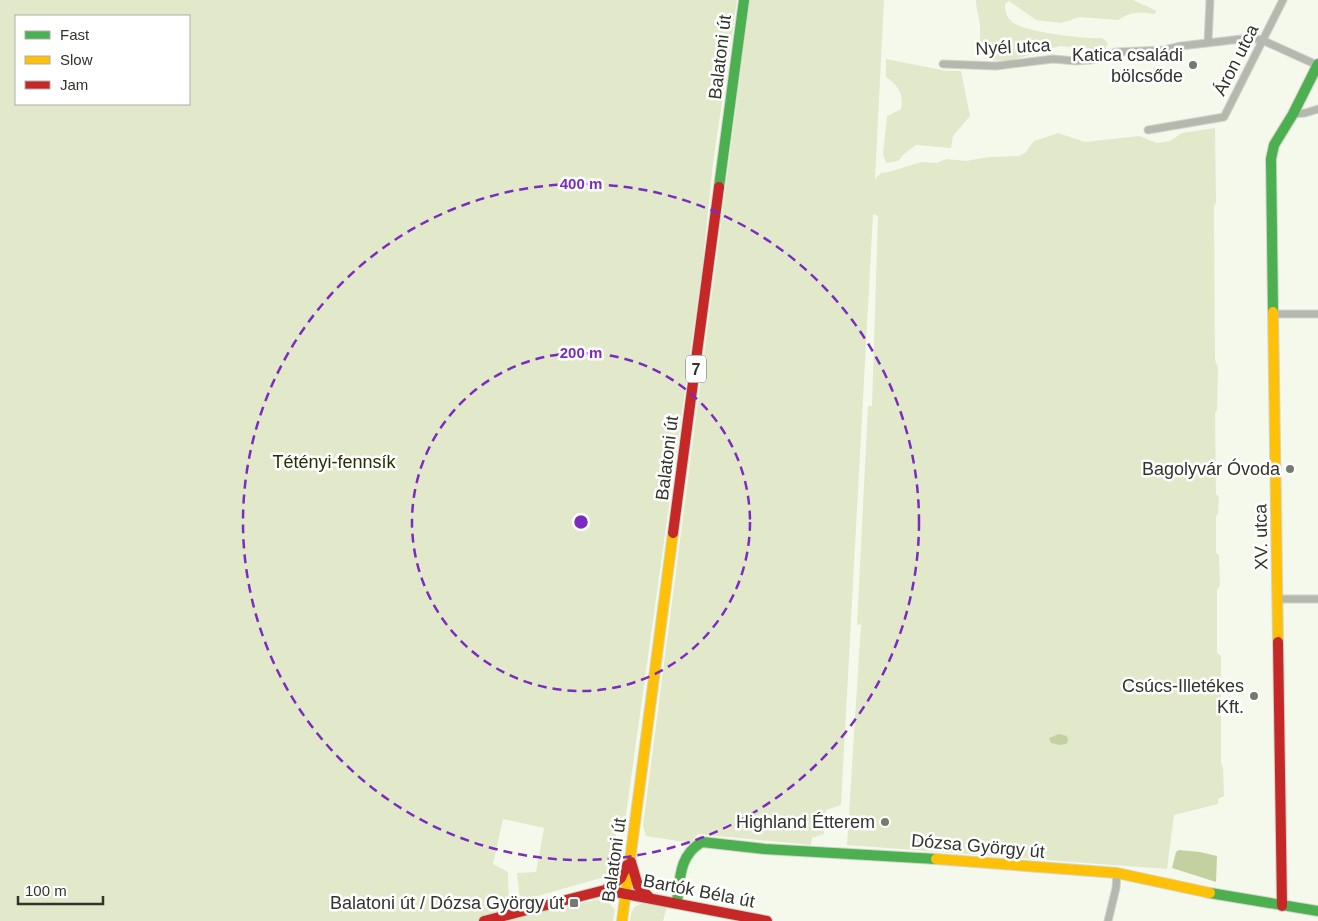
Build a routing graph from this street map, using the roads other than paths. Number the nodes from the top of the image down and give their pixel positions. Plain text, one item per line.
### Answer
1 (744, 0) edge
2 (1210, 0) edge
3 (1283, 0) edge
4 (1262, 40) junction
5 (1208, 42) junction
6 (943, 64) dead end
7 (1318, 65) edge
8 (1318, 109) edge
9 (1293, 114) junction
10 (1148, 130) dead end
11 (1274, 314) junction
12 (1318, 314) edge
13 (1318, 598) edge
14 (1278, 599) junction
15 (630, 856) junction
16 (1117, 873) junction
17 (606, 890) junction
18 (626, 894) junction
19 (649, 898) junction
20 (677, 902) junction
21 (1282, 906) junction
22 (1318, 911) edge
23 (484, 921) edge
24 (622, 921) edge
25 (760, 921) edge
26 (1108, 921) edge

1 - 15 street, Balatoni út / 7
2 - 5 street
3 - 4 street, Áron utca
4 - 5 street, Nyél utca
4 - 7 street, Nyél utca
4 - 10 street, Áron utca
5 - 6 street, Nyél utca
7 - 9 street, XV. utca
8 - 9 street
9 - 11 street, XV. utca
11 - 12 street
11 - 14 street, XV. utca
13 - 14 street
14 - 21 street, XV. utca
15 - 17 street
15 - 18 street, Balatoni út / 7
15 - 19 street
16 - 20 street, Dózsa György út
16 - 21 street, Dózsa György út
16 - 26 street
17 - 18 street
17 - 23 street
18 - 19 street, Bartók Béla út
18 - 24 street, Balatoni út / 7
19 - 20 street, Bartók Béla út
20 - 25 street, Bartók Béla út
21 - 22 street, Dózsa György út

